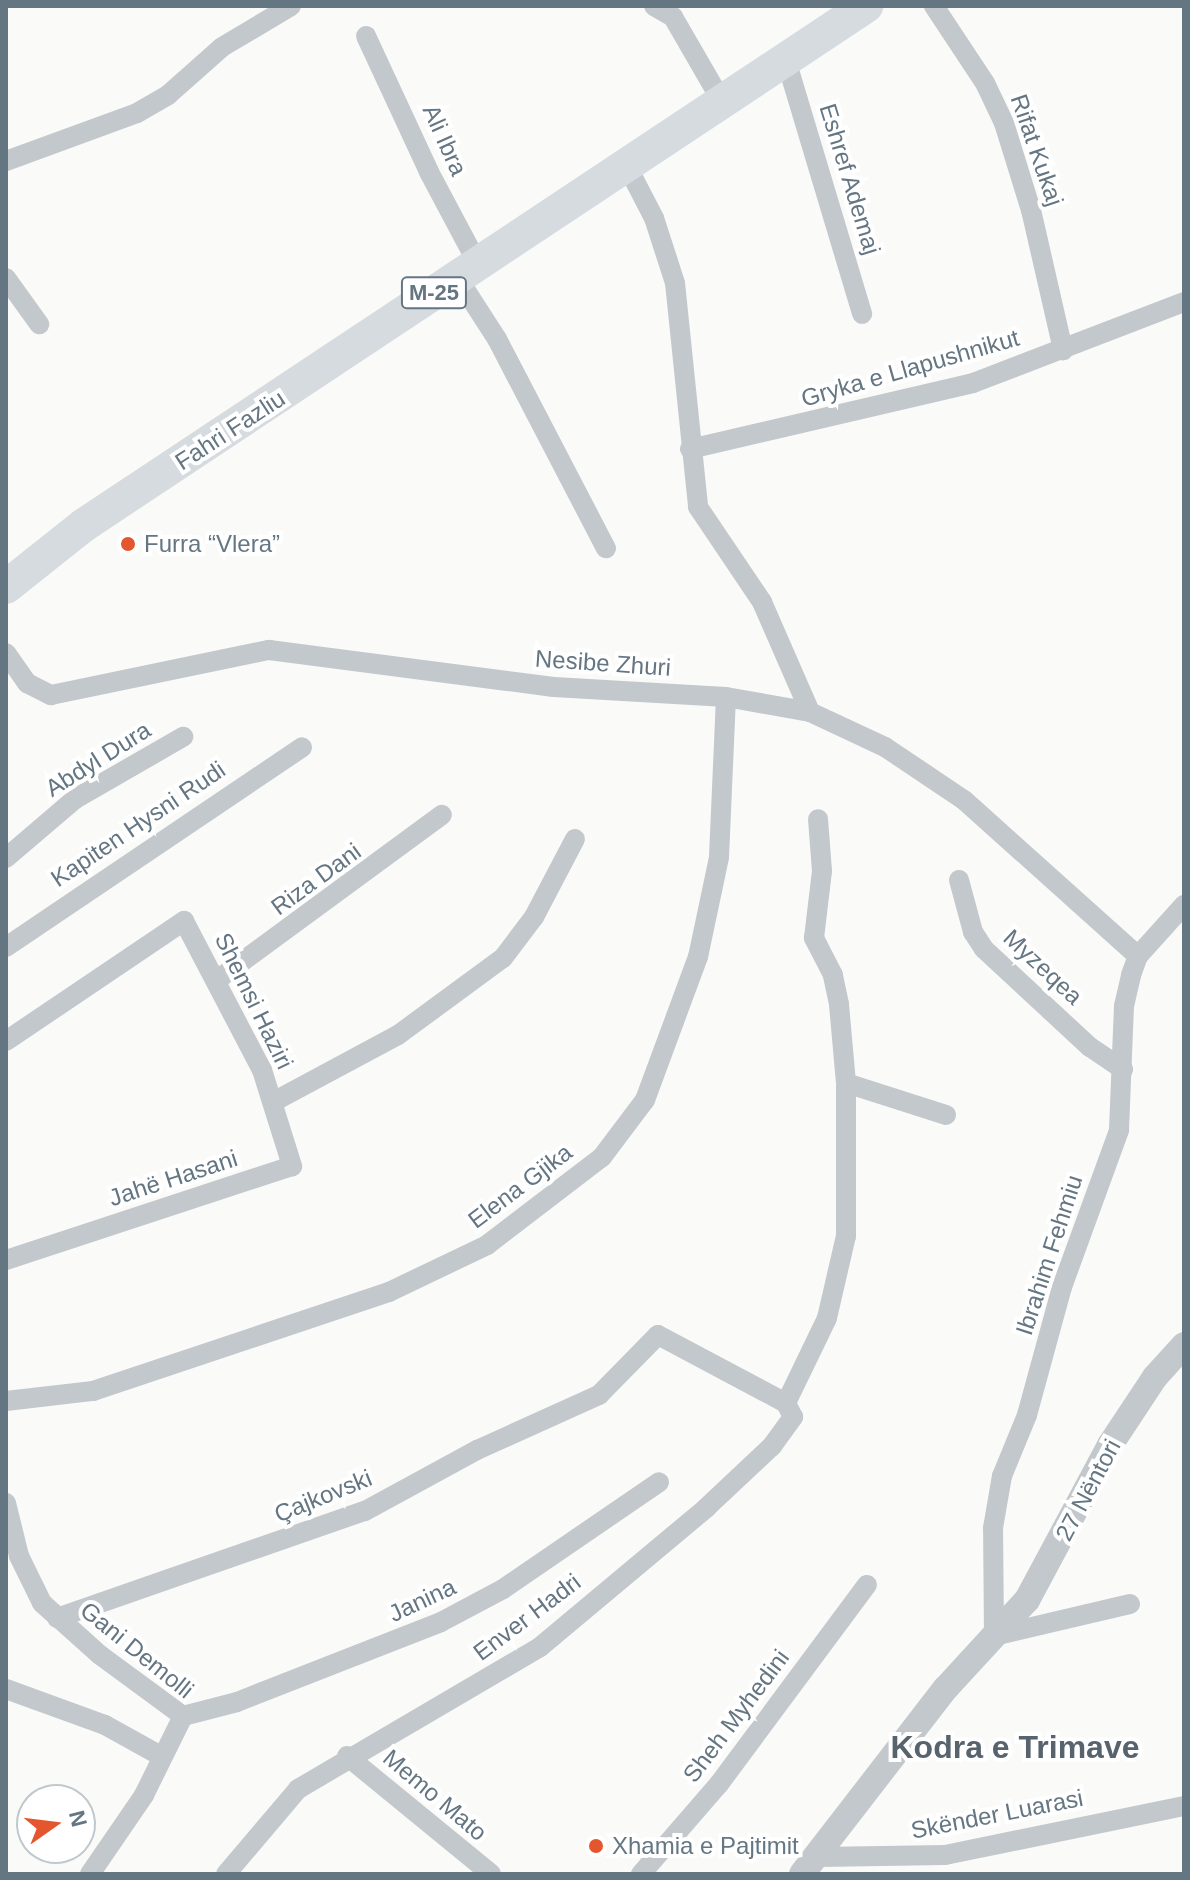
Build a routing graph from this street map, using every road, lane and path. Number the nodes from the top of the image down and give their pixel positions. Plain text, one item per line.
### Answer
1 (291, 6) edge
2 (654, 6) edge
3 (866, 6) edge
4 (934, 6) edge
5 (366, 36) dead end
6 (786, 60) junction
7 (722, 102) junction
8 (6, 161) edge
9 (627, 166) junction
10 (468, 270) junction
11 (6, 278) edge
12 (1184, 302) edge
13 (862, 314) dead end
14 (39, 324) dead end
15 (1063, 350) junction
16 (690, 449) junction
17 (606, 548) dead end
18 (6, 587) edge
19 (6, 653) edge
20 (726, 697) junction
21 (810, 712) junction
22 (183, 737) dead end
23 (302, 747) dead end
24 (442, 815) dead end
25 (818, 819) dead end
26 (575, 839) dead end
27 (6, 858) edge
28 (959, 880) dead end
29 (1184, 905) edge
30 (6, 947) edge
31 (1138, 956) junction
32 (217, 980) junction
33 (6, 1041) edge
34 (1123, 1069) junction
35 (846, 1083) junction
36 (273, 1102) junction
37 (946, 1115) dead end
38 (6, 1260) edge
39 (1184, 1345) edge
40 (6, 1401) edge
41 (786, 1403) junction
42 (659, 1482) dead end
43 (6, 1503) edge
44 (867, 1585) dead end
45 (1130, 1604) dead end
46 (57, 1618) junction
47 (994, 1636) junction
48 (6, 1689) edge
49 (183, 1716) junction
50 (161, 1756) junction
51 (347, 1756) junction
52 (1184, 1806) edge
53 (810, 1866) edge
54 (903, 1866) edge
55 (90, 1874) edge
56 (226, 1874) edge
57 (491, 1874) edge
58 (641, 1874) edge

1 - 8 street
2 - 7 street
3 - 6 main road, Fahri Fazliu / M-25
4 - 15 street, Rifat Kukaj
5 - 10 street, Ali Ibra
6 - 7 main road, Fahri Fazliu / M-25
6 - 13 street, Eshref Ademaj
7 - 9 main road, Fahri Fazliu / M-25
9 - 10 main road, Fahri Fazliu / M-25
9 - 16 street
10 - 17 street
10 - 18 main road, Fahri Fazliu / M-25
11 - 14 street
12 - 15 street, Gryka e Llapushnikut
15 - 16 street, Gryka e Llapushnikut
16 - 21 street
19 - 20 street, Nesibe Zhuri
20 - 21 street, Nesibe Zhuri
20 - 40 street, Elena Gjika
21 - 31 street, Nesibe Zhuri
22 - 27 street, Abdyl Dura
23 - 30 street, Kapiten Hysni Rudi
24 - 32 street, Riza Dani
25 - 35 street, Enver Hadri
26 - 36 street, Shemsi Haziri
28 - 34 street, Myzeqea
29 - 31 street, Ibrahim Fehmiu
31 - 34 street, Ibrahim Fehmiu
32 - 33 street, Shemsi Haziri
32 - 36 street, Shemsi Haziri
34 - 47 street, Ibrahim Fehmiu
35 - 37 street
35 - 41 street, Enver Hadri
36 - 38 street, Jahë Hasani
39 - 47 street, 27 Nëntori
41 - 46 street, Çajkovski
41 - 51 street, Enver Hadri
42 - 49 street, Janina
43 - 46 street, Gani Demolli
44 - 58 street, Sheh Myhedini
45 - 47 street
46 - 49 street, Gani Demolli
47 - 53 street, 27 Nëntori
48 - 50 street
49 - 50 street, Gani Demolli
50 - 55 street, Gani Demolli
51 - 56 street, Enver Hadri
51 - 57 street, Memo Mato
52 - 54 street, Skënder Luarasi
53 - 54 street, Skënder Luarasi

